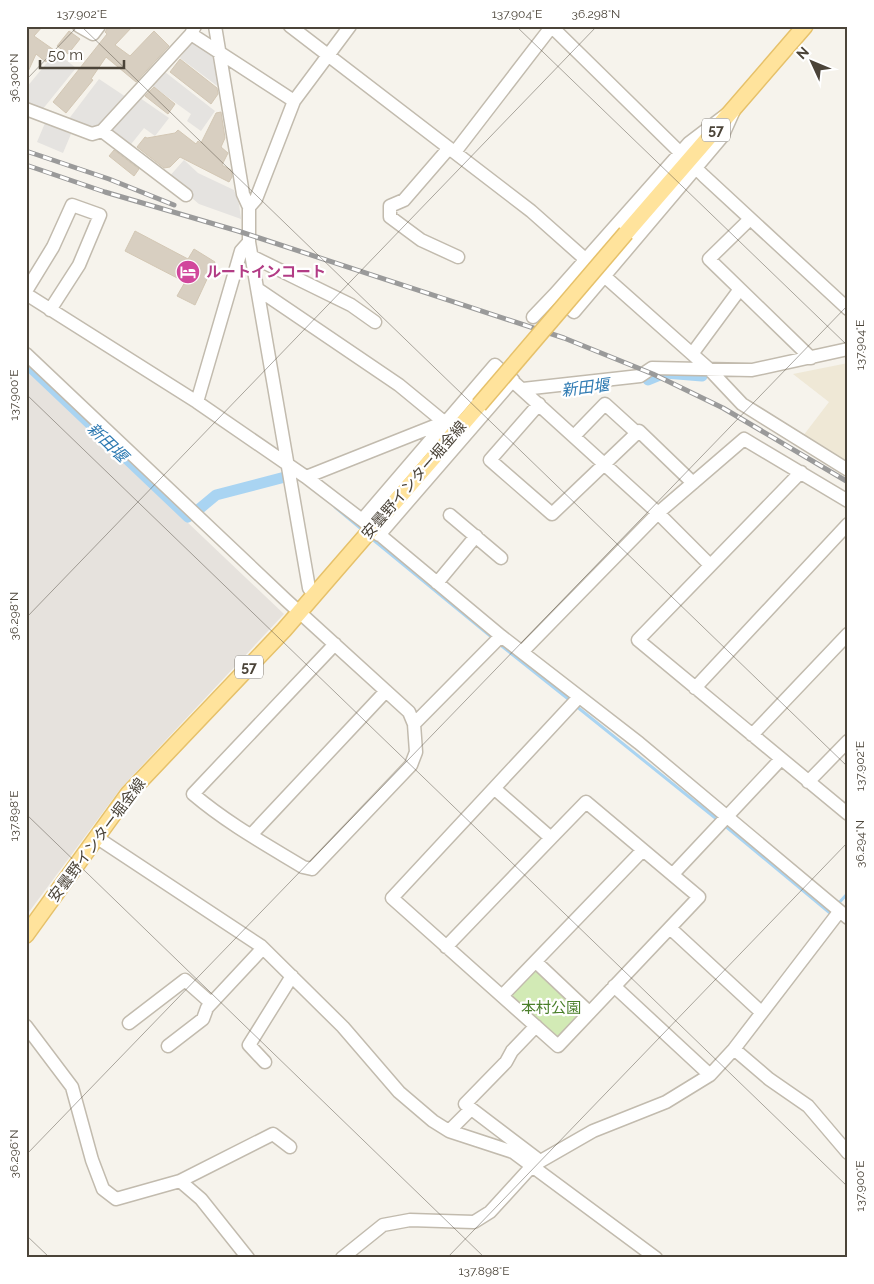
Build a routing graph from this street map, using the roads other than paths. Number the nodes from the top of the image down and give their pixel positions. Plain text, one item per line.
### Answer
1 (80, 26) edge
2 (99, 26) edge
3 (215, 26) edge
4 (290, 26) edge
5 (350, 26) edge
6 (551, 26) edge
7 (805, 26) edge
8 (193, 30) edge
9 (218, 50) junction
10 (329, 54) junction
11 (294, 101) junction
12 (26, 109) edge
13 (102, 131) junction
14 (452, 150) junction
15 (689, 161) junction
16 (186, 195) dead end
17 (249, 208) junction
18 (750, 219) junction
19 (249, 242) junction
20 (458, 257) dead end
21 (253, 258) junction
22 (586, 259) junction
23 (605, 276) junction
24 (740, 289) junction
25 (259, 290) junction
26 (26, 292) edge
27 (555, 294) junction
28 (845, 301) edge
29 (50, 310) junction
30 (533, 317) dead end
31 (375, 322) dead end
32 (848, 349) edge
33 (26, 354) edge
34 (692, 354) junction
35 (812, 358) junction
36 (709, 369) junction
37 (512, 380) junction
38 (523, 389) junction
39 (197, 402) junction
40 (539, 404) junction
41 (444, 422) junction
42 (637, 433) junction
43 (574, 436) junction
44 (289, 463) junction
45 (604, 464) junction
46 (848, 470) edge
47 (801, 472) junction
48 (306, 477) junction
49 (693, 483) junction
50 (848, 501) edge
51 (658, 512) junction
52 (450, 515) dead end
53 (848, 524) edge
54 (371, 528) junction
55 (476, 536) junction
56 (501, 558) dead end
57 (710, 564) junction
58 (437, 583) junction
59 (315, 595) junction
60 (301, 612) junction
61 (848, 634) edge
62 (501, 636) junction
63 (335, 644) junction
64 (522, 652) junction
65 (695, 688) junction
66 (386, 691) junction
67 (579, 697) junction
68 (414, 724) junction
69 (752, 735) junction
70 (848, 741) edge
71 (781, 759) junction
72 (808, 782) junction
73 (495, 789) junction
74 (848, 814) edge
75 (727, 817) junction
76 (251, 835) junction
77 (96, 838) junction
78 (551, 838) junction
79 (642, 851) junction
80 (673, 874) junction
81 (844, 915) edge
82 (670, 928) junction
83 (26, 935) edge
84 (446, 947) junction
85 (263, 948) junction
86 (536, 962) junction
87 (292, 976) junction
88 (614, 986) junction
89 (502, 996) junction
90 (211, 1003) junction
91 (589, 1012) junction
92 (761, 1012) junction
93 (129, 1023) dead end
94 (26, 1026) edge
95 (536, 1026) junction
96 (168, 1046) dead end
97 (734, 1049) junction
98 (265, 1062) dead end
99 (710, 1075) junction
100 (470, 1110) junction
101 (449, 1130) junction
102 (290, 1147) dead end
103 (848, 1153) edge
104 (536, 1163) junction
105 (180, 1181) junction
106 (248, 1258) edge
107 (342, 1258) edge
108 (656, 1258) edge

1 - 2 street
3 - 9 street
4 - 10 street
5 - 10 street
6 - 14 street
6 - 15 street
7 - 15 main road, 安曇野インター堀金線 / 57
8 - 9 street
8 - 13 street
9 - 11 street
9 - 17 street
10 - 11 street
10 - 14 street
11 - 17 street
12 - 13 street
13 - 16 street
14 - 20 street
14 - 22 street
15 - 18 street
15 - 22 street
15 - 23 street
15 - 54 main road, 安曇野インター堀金線 / 57, bridge
17 - 19 street
18 - 24 street
18 - 28 street
19 - 21 street
19 - 39 street
21 - 25 street
21 - 31 street
22 - 23 street
22 - 27 street
23 - 27 street
23 - 34 street
24 - 34 street
24 - 35 street
25 - 41 street
25 - 44 street
26 - 29 street
26 - 29 street
27 - 30 street
29 - 39 street
32 - 35 street
33 - 60 street
34 - 36 street
35 - 36 street
36 - 38 street
36 - 46 street
37 - 38 street
37 - 41 street
37 - 54 street
38 - 40 street
39 - 44 street
40 - 43 street
40 - 45 street
41 - 48 street
41 - 54 street
42 - 43 street
42 - 45 street
42 - 49 street
43 - 45 street
44 - 48 street
44 - 59 street
45 - 51 street
47 - 49 street
47 - 50 street
47 - 57 street
48 - 54 street
49 - 51 street
51 - 57 street
51 - 64 street
52 - 55 street
53 - 65 street
54 - 58 street
54 - 59 main road, 安曇野インター堀金線 / 57
55 - 56 street
55 - 58 street
57 - 65 street
58 - 62 street
59 - 60 main road, 安曇野インター堀金線 / 57
60 - 63 street
60 - 77 main road, 安曇野インター堀金線 / 57
61 - 69 street
62 - 64 street
62 - 68 street
63 - 66 street
63 - 76 street
64 - 67 street
65 - 69 street
66 - 68 street
66 - 76 street
67 - 73 street
67 - 75 street
68 - 76 street
69 - 71 street
70 - 72 street
71 - 72 street
71 - 75 street
72 - 74 street
73 - 78 street
73 - 84 street
75 - 80 street
75 - 81 street
77 - 83 main road, 安曇野インター堀金線 / 57
77 - 85 street
78 - 79 street
78 - 84 street
79 - 80 street
79 - 86 street
80 - 82 street
81 - 92 street
82 - 88 street
82 - 92 street
84 - 89 street
85 - 87 street
85 - 90 street
86 - 89 street
86 - 91 street
87 - 98 street
87 - 101 street
88 - 91 street
88 - 99 street
89 - 95 street
90 - 93 street
90 - 96 street
91 - 95 street
92 - 97 street
94 - 105 street
95 - 100 street
97 - 99 street
97 - 103 street
99 - 104 street
100 - 101 street
100 - 104 street
101 - 104 street
102 - 105 street
104 - 107 street
104 - 108 street
105 - 106 street

